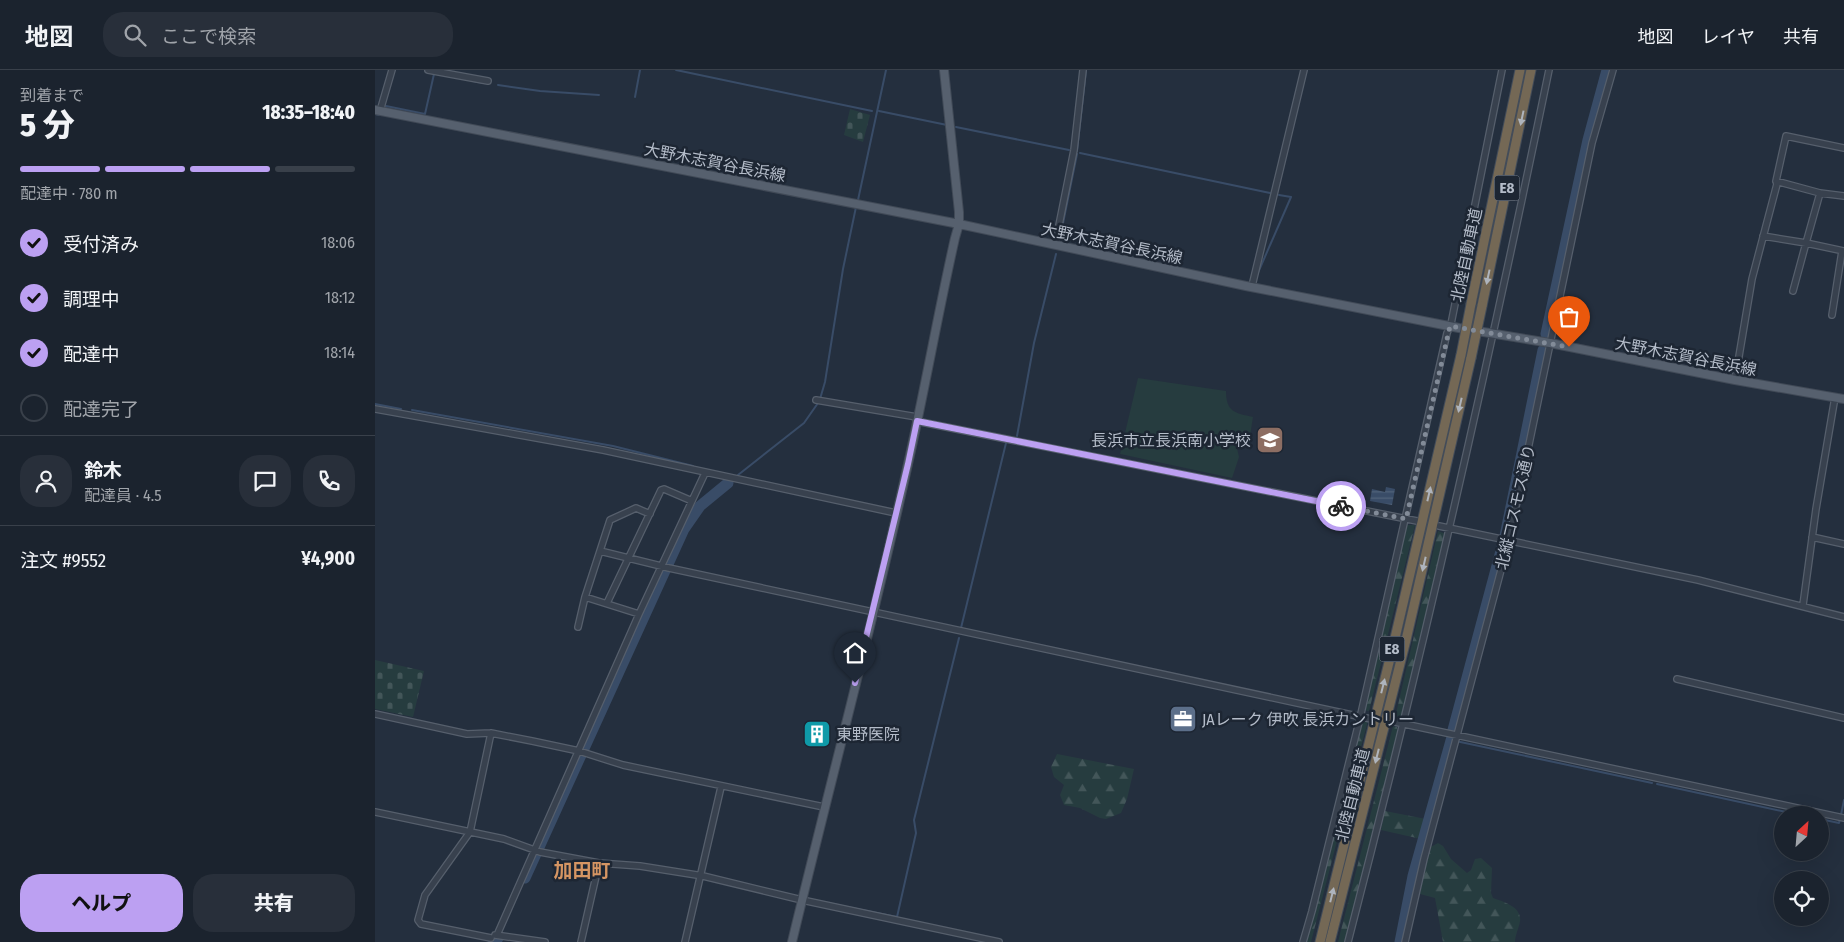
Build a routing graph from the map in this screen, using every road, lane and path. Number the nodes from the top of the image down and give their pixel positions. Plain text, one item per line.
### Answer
1 (392, 70) edge
2 (428, 70) edge
3 (945, 70) edge
4 (1083, 70) edge
5 (1304, 70) edge
6 (1502, 70) edge
7 (1520, 70) edge
8 (1531, 70) edge
9 (1549, 70) edge
10 (1613, 70) edge
11 (488, 81) dead end
12 (378, 111) edge
13 (1844, 148) edge
14 (1776, 181) junction
15 (1820, 193) junction
16 (1844, 196) edge
17 (959, 224) junction
18 (1763, 236) junction
19 (1806, 243) junction
20 (1055, 245) junction
21 (1843, 251) edge
22 (1253, 286) junction
23 (1793, 291) dead end
24 (1832, 315) dead end
25 (1450, 326) junction
26 (1493, 335) junction
27 (1550, 344) junction
28 (1735, 380) junction
29 (1835, 397) junction
30 (1844, 399) edge
31 (820, 401) dead end
32 (375, 409) edge
33 (917, 419) junction
34 (705, 473) junction
35 (692, 501) junction
36 (896, 513) junction
37 (650, 514) junction
38 (1406, 519) junction
39 (1417, 521) dead end
40 (1439, 526) dead end
41 (1449, 528) junction
42 (1812, 537) junction
43 (1506, 539) junction
44 (1844, 544) edge
45 (600, 551) junction
46 (630, 558) junction
47 (665, 567) junction
48 (585, 597) junction
49 (607, 603) junction
50 (1803, 606) junction
51 (873, 613) junction
52 (639, 614) junction
53 (1844, 617) edge
54 (578, 627) dead end
55 (1677, 679) dead end
56 (375, 714) edge
57 (1360, 718) junction
58 (1844, 718) edge
59 (1371, 719) dead end
60 (1395, 722) dead end
61 (1403, 724) junction
62 (491, 733) junction
63 (1458, 736) junction
64 (582, 752) junction
65 (721, 787) junction
66 (824, 807) junction
67 (375, 812) edge
68 (1844, 818) edge
69 (470, 832) junction
70 (536, 851) junction
71 (599, 863) junction
72 (700, 876) junction
73 (802, 900) junction
74 (497, 935) junction
75 (490, 940) edge
76 (541, 941) edge
77 (581, 942) edge
78 (685, 942) edge
79 (792, 942) edge
80 (999, 942) edge
81 (1303, 942) edge
82 (1320, 942) edge
83 (1330, 942) edge
84 (1348, 942) edge
85 (1405, 942) edge

1 - 12 street
2 - 11 street
3 - 17 main road
4 - 20 street
5 - 22 street
6 - 25 street
82 -> 7 highway, 北陸自動車道 / E8, bridge
8 -> 83 highway, 北陸自動車道 / E8, bridge
9 - 26 street
10 - 27 street, 北縦コスモス通り
12 - 17 main road, 大野木志賀谷長浜線
13 - 14 street
14 - 15 street
14 - 18 street
15 - 16 street
15 - 19 street
17 - 20 main road, 大野木志賀谷長浜線
17 - 33 main road
18 - 19 street
18 - 28 street
19 - 21 street
19 - 23 street
20 - 22 main road, 大野木志賀谷長浜線
21 - 24 street
22 - 25 main road, 大野木志賀谷長浜線
25 - 26 main road, 大野木志賀谷長浜線
25 - 38 street
26 - 27 main road, 大野木志賀谷長浜線
26 - 41 street
27 - 28 main road, 大野木志賀谷長浜線
27 - 43 street, 北縦コスモス通り
28 - 29 main road, 大野木志賀谷長浜線
29 - 30 main road, 大野木志賀谷長浜線
29 - 42 street
31 - 33 street
32 - 34 street
33 - 36 main road
33 - 38 street
34 - 35 street
34 - 36 street
35 - 37 street
35 - 47 street
36 - 51 main road
37 - 45 street
37 - 46 street
38 - 39 street
38 - 57 street
40 - 41 street
41 - 43 street
41 - 61 street
42 - 44 street
42 - 50 street
43 - 50 street
43 - 63 street, 北縦コスモス通り
45 - 46 street
45 - 48 street
46 - 47 street
46 - 49 street
47 - 51 street
47 - 52 street
48 - 49 street
48 - 54 street
49 - 52 street
50 - 53 street
51 - 57 street
51 - 66 main road
52 - 64 street
55 - 58 street
56 - 62 street
57 - 59 street
57 - 81 street
60 - 61 street
61 - 63 street
61 - 84 street
62 - 64 street
62 - 69 street
63 - 68 street
63 - 85 street, 北縦コスモス通り
64 - 65 street
64 - 70 street
65 - 66 street
65 - 72 street
66 - 73 main road
67 - 69 street
69 - 70 street
69 - 75 street
70 - 71 street
70 - 74 street
71 - 72 street
71 - 77 street
72 - 73 street
72 - 78 street
73 - 79 main road
73 - 80 street
74 - 75 street
74 - 76 street

